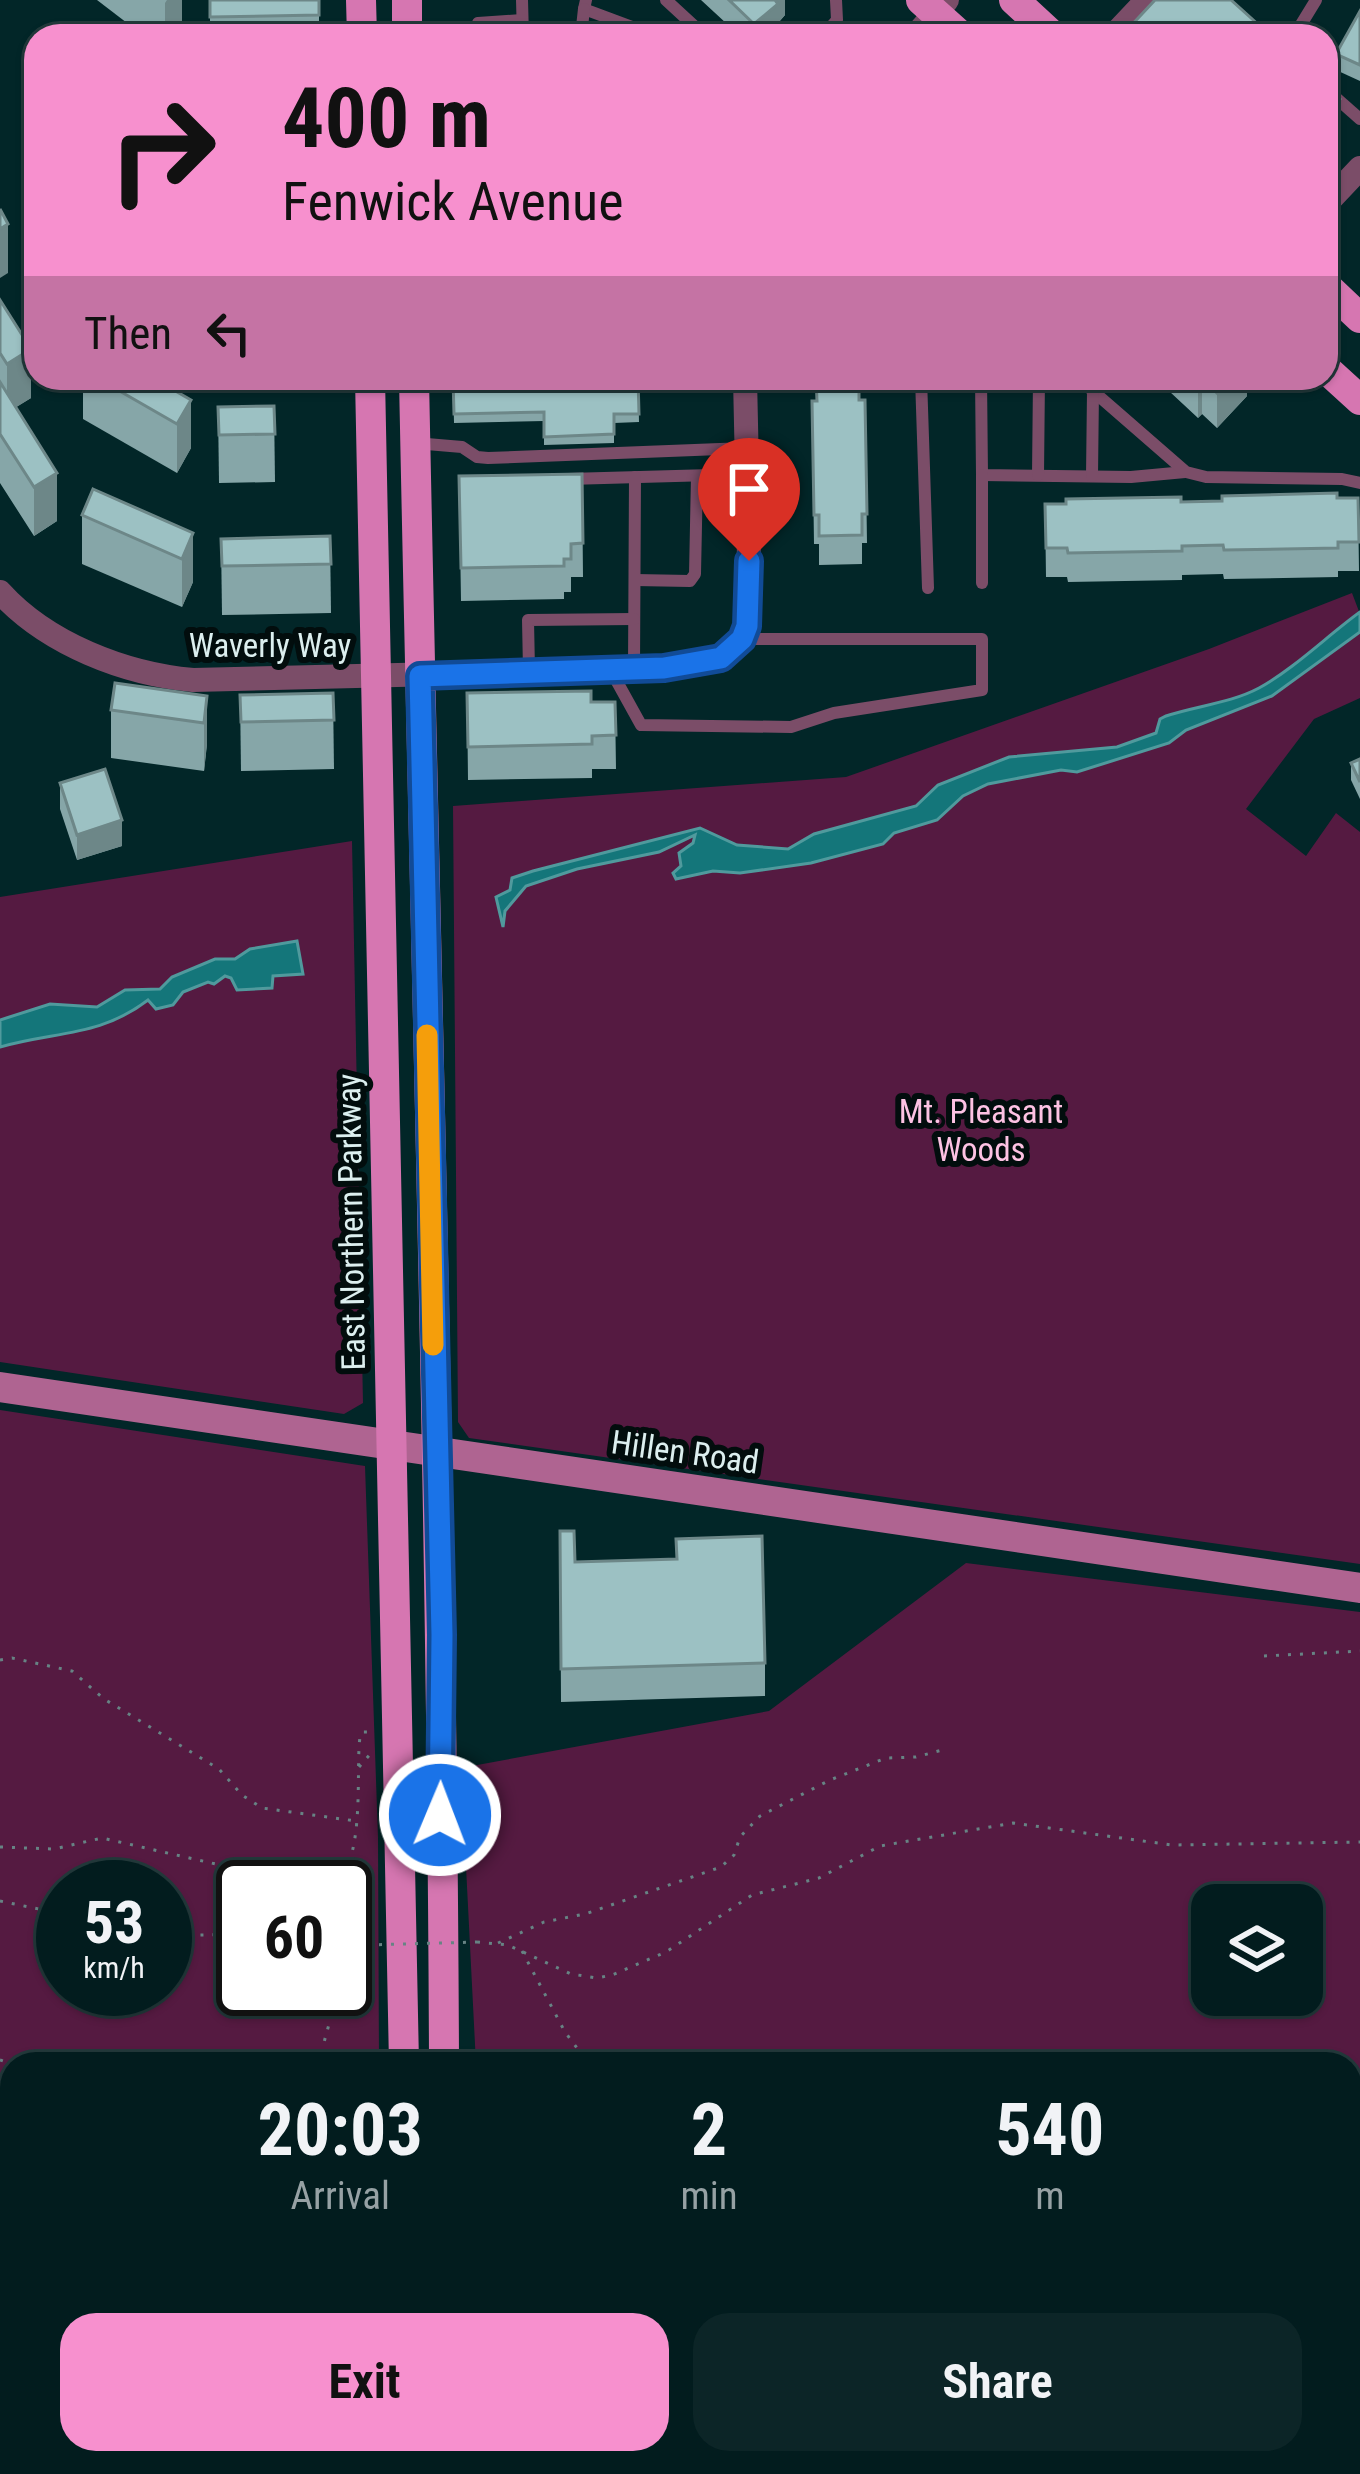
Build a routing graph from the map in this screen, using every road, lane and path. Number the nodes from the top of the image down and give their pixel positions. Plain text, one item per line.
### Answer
1 (522, 0) edge
2 (667, 0) edge
3 (1014, 0) edge
4 (1147, 0) edge
5 (585, 4) edge
6 (522, 20) junction
7 (478, 24) edge
8 (522, 24) edge
9 (626, 24) edge
10 (692, 24) edge
11 (1040, 24) edge
12 (1124, 24) edge
13 (1360, 168) edge
14 (1338, 191) edge
15 (370, 390) edge
16 (414, 390) edge
17 (745, 390) edge
18 (921, 390) edge
19 (981, 390) edge
20 (1039, 390) edge
21 (1093, 391) joint
22 (415, 443) junction
23 (746, 448) junction
24 (1186, 472) junction
25 (747, 474) junction
26 (982, 475) junction
27 (697, 476) junction
28 (1038, 476) junction
29 (1092, 476) junction
30 (634, 477) junction
31 (549, 479) edge
32 (1360, 483) edge
33 (634, 580) junction
34 (982, 583) dead end
35 (928, 588) dead end
36 (0, 592) edge
37 (634, 620) junction
38 (737, 644) junction
39 (622, 669) junction
40 (529, 670) junction
41 (420, 676) junction
42 (376, 677) junction
43 (0, 1387) edge
44 (390, 1444) junction
45 (435, 1450) junction
46 (1360, 1588) edge
47 (1360, 1652) edge
48 (1264, 1655) dead end
49 (0, 1660) edge
50 (942, 1750) dead end
51 (358, 1767) junction
52 (356, 1821) junction
53 (1360, 1842) edge
54 (0, 1847) edge
55 (348, 1860) edge
56 (216, 1864) edge
57 (0, 1901) edge
58 (36, 1908) edge
59 (497, 1944) junction
60 (372, 1945) edge
61 (521, 1950) junction
62 (332, 2016) edge
63 (322, 2052) edge
64 (404, 2052) edge
65 (444, 2052) edge
66 (580, 2052) edge

1 - 6 lane
2 - 10 lane
3 - 11 main road
4 - 12 street
5 - 9 lane
6 - 7 lane
6 - 8 lane
13 - 14 street
15 - 42 main road, East Northern Parkway
16 - 22 main road
17 - 23 street
18 - 35 lane
19 - 26 lane
20 - 28 lane
21 - 24 lane
21 - 29 lane
22 - 23 lane
22 - 41 main road
23 - 25 street
24 - 29 lane
24 - 32 lane
25 - 27 lane
25 - 38 street
26 - 28 lane
26 - 34 lane
27 - 30 lane
27 - 33 lane
28 - 29 lane
30 - 31 lane
30 - 33 lane
33 - 37 lane
36 - 42 street, Waverly Way
37 - 39 lane
37 - 40 lane
38 - 39 street, Waverly Way
38 - 39 lane
39 - 40 street, Waverly Way
40 - 41 street, Waverly Way
41 - 42 street, Waverly Way
41 - 45 main road
42 - 44 main road, East Northern Parkway
43 - 44 street, Hillen Road
44 - 45 street, Hillen Road
44 - 64 main road, East Northern Parkway
45 - 46 street, Hillen Road
45 - 65 main road
47 - 48 path
49 - 52 path
50 - 59 path
51 - 51 path
51 - 52 path
52 - 55 path
53 - 61 path
54 - 56 path
57 - 58 path
59 - 60 path, bridge
59 - 61 path
61 - 66 path
62 - 63 path

